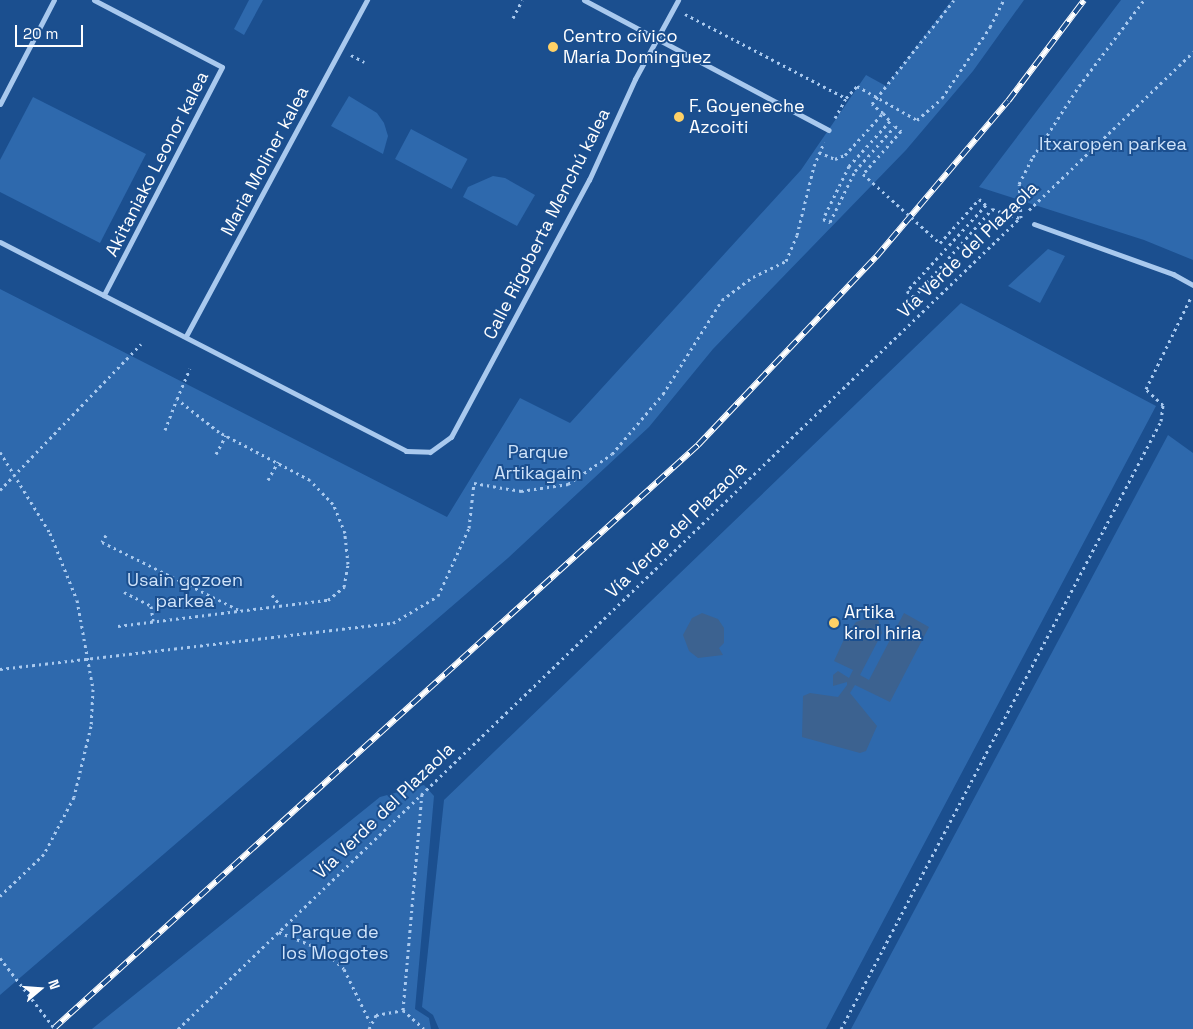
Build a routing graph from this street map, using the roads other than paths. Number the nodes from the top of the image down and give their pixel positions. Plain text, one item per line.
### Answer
1 (54, 0) edge
2 (94, 0) edge
3 (367, 0) edge
4 (584, 0) edge
5 (678, 0) edge
6 (657, 39) junction
7 (0, 104) edge
8 (829, 130) road end
9 (1034, 224) dead end
10 (0, 242) edge
11 (1193, 285) edge
12 (104, 295) junction
13 (186, 336) junction

1 - 7 street
2 - 12 street, Akitaniako Leonor kalea
3 - 13 street, Maria Moliner kalea
4 - 6 street
5 - 6 street, Calle Rigoberta Menchú kalea
6 - 8 street
6 - 13 street, Calle Rigoberta Menchú kalea
9 - 11 street
10 - 12 street
12 - 13 street

